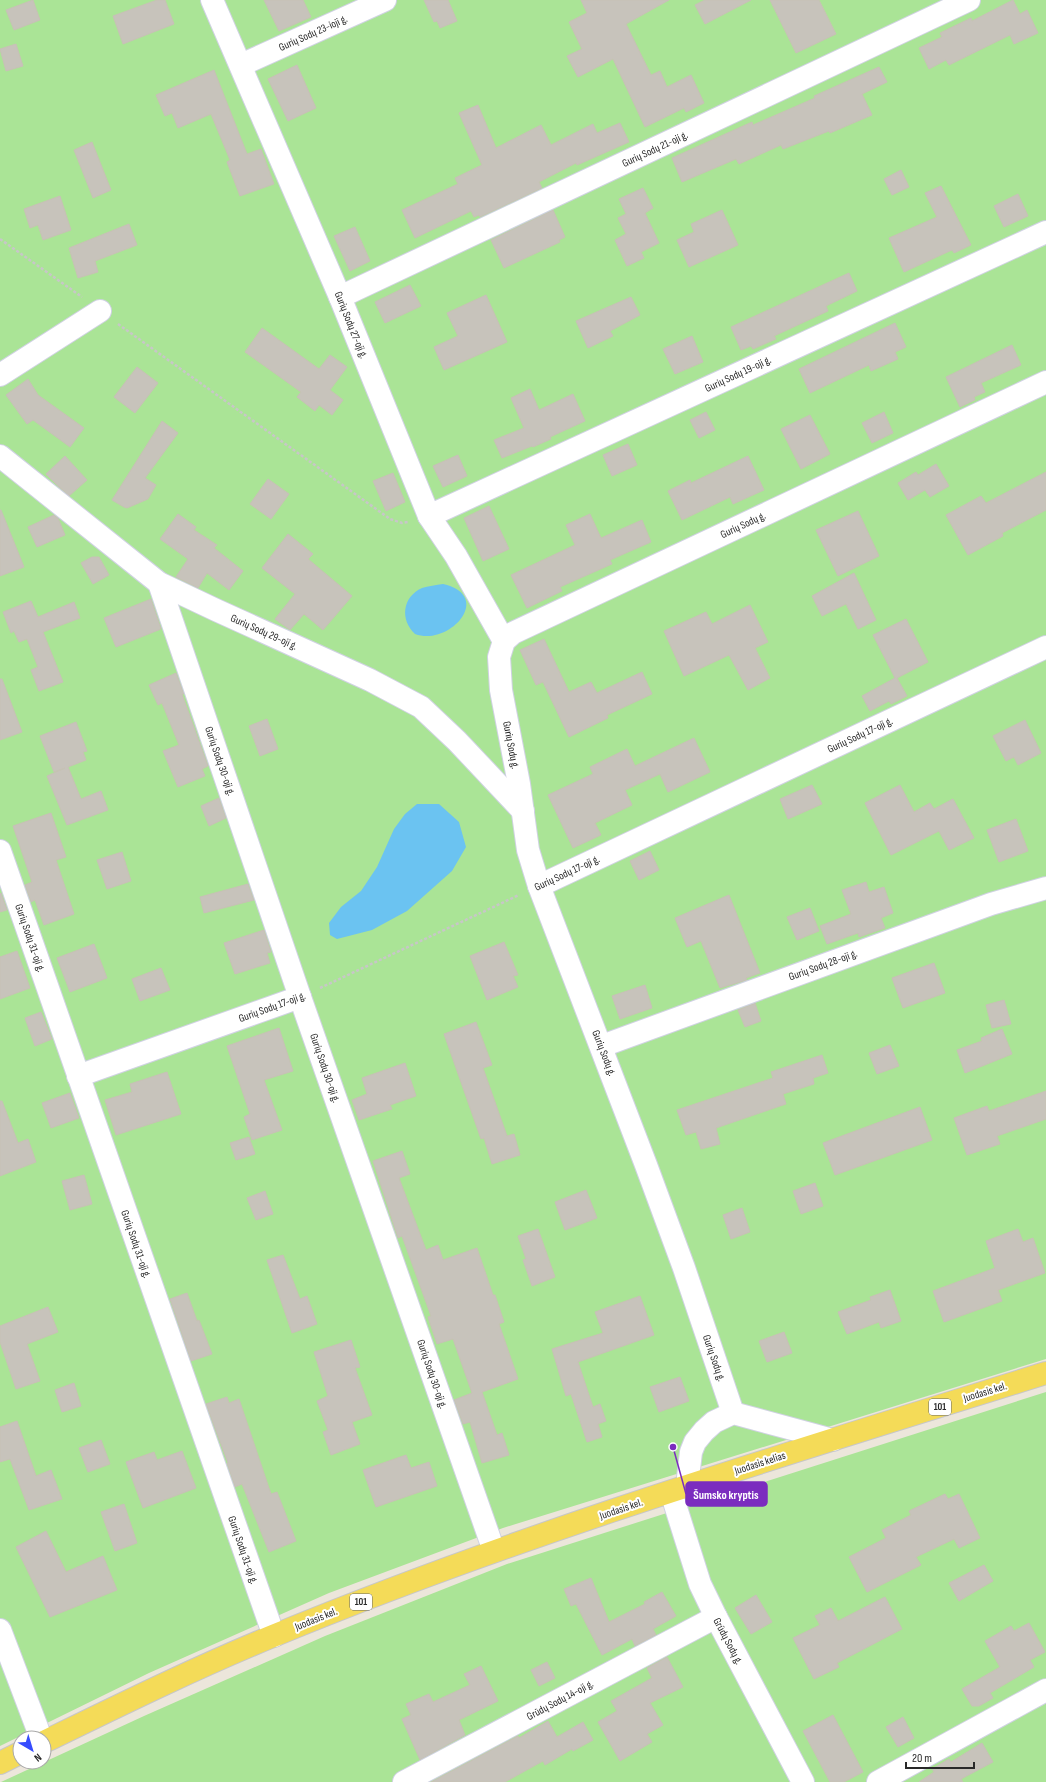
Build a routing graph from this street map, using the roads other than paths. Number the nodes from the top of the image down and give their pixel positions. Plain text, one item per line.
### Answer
1 (212, 0) edge
2 (385, 0) edge
3 (969, 0) edge
4 (241, 65) junction
5 (1046, 232) edge
6 (340, 297) junction
7 (100, 311) road end
8 (0, 375) edge
9 (1046, 382) edge
10 (0, 456) edge
11 (429, 516) junction
12 (159, 583) junction
13 (504, 641) junction
14 (1046, 647) edge
15 (523, 812) junction
16 (0, 851) edge
17 (539, 886) junction
18 (1046, 888) edge
19 (300, 997) junction
20 (602, 1046) junction
21 (78, 1076) junction
22 (1046, 1373) edge
23 (733, 1413) junction
24 (833, 1440) junction
25 (679, 1489) junction
26 (494, 1551) junction
27 (716, 1617) junction
28 (0, 1630) edge
29 (274, 1636) junction
30 (1046, 1690) edge
31 (38, 1730) edge
32 (52, 1738) edge
33 (12, 1757) edge
34 (0, 1763) edge
35 (404, 1782) edge
36 (803, 1782) edge
37 (878, 1782) edge

1 - 4 street, Gurių Sodų 27-oji g.
2 - 4 street, Gurių Sodų 23-ioji g.
3 - 6 street, Gurių Sodų 21-oji g.
4 - 6 street, Gurių Sodų 27-oji g.
5 - 11 street, Gurių Sodų 19-oji g.
6 - 11 street, Gurių Sodų 27-oji g.
7 - 8 street
9 - 13 street, Gurių Sodų g.
10 - 12 street, Gurių Sodų 29-oji g.
11 - 13 street, Gurių Sodų 27-oji g.
12 - 15 street, Gurių Sodų 29-oji g.
12 - 19 street, Gurių Sodų 30-oji g.
13 - 15 street, Gurių Sodų g.
14 - 17 street, Gurių Sodų 17-oji g.
15 - 17 street, Gurių Sodų g.
16 - 21 street, Gurių Sodų 31-oji g.
17 - 20 street, Gurių Sodų g.
18 - 20 street, Gurių Sodų 28-oji g.
19 - 21 street, Gurių Sodų 17-oji g.
19 - 26 street, Gurių Sodų 30-oji g.
20 - 23 street, Gurių Sodų g.
21 - 29 street, Gurių Sodų 31-oji g.
22 - 24 main road, Juodasis kel. / 101
23 - 24 street
23 - 25 street
24 - 25 main road, Juodasis kelias / 101
25 - 26 main road, Juodasis kel. / 101
25 - 27 street, Grūdų Sodų g.
26 - 29 main road, Juodasis kel. / 101
27 - 35 street, Grūdų Sodų 14-oji g.
27 - 36 street, Grūdų Sodų g.
28 - 31 street
29 - 32 main road, Juodasis kel. / 101
30 - 37 street
33 - 34 main road

